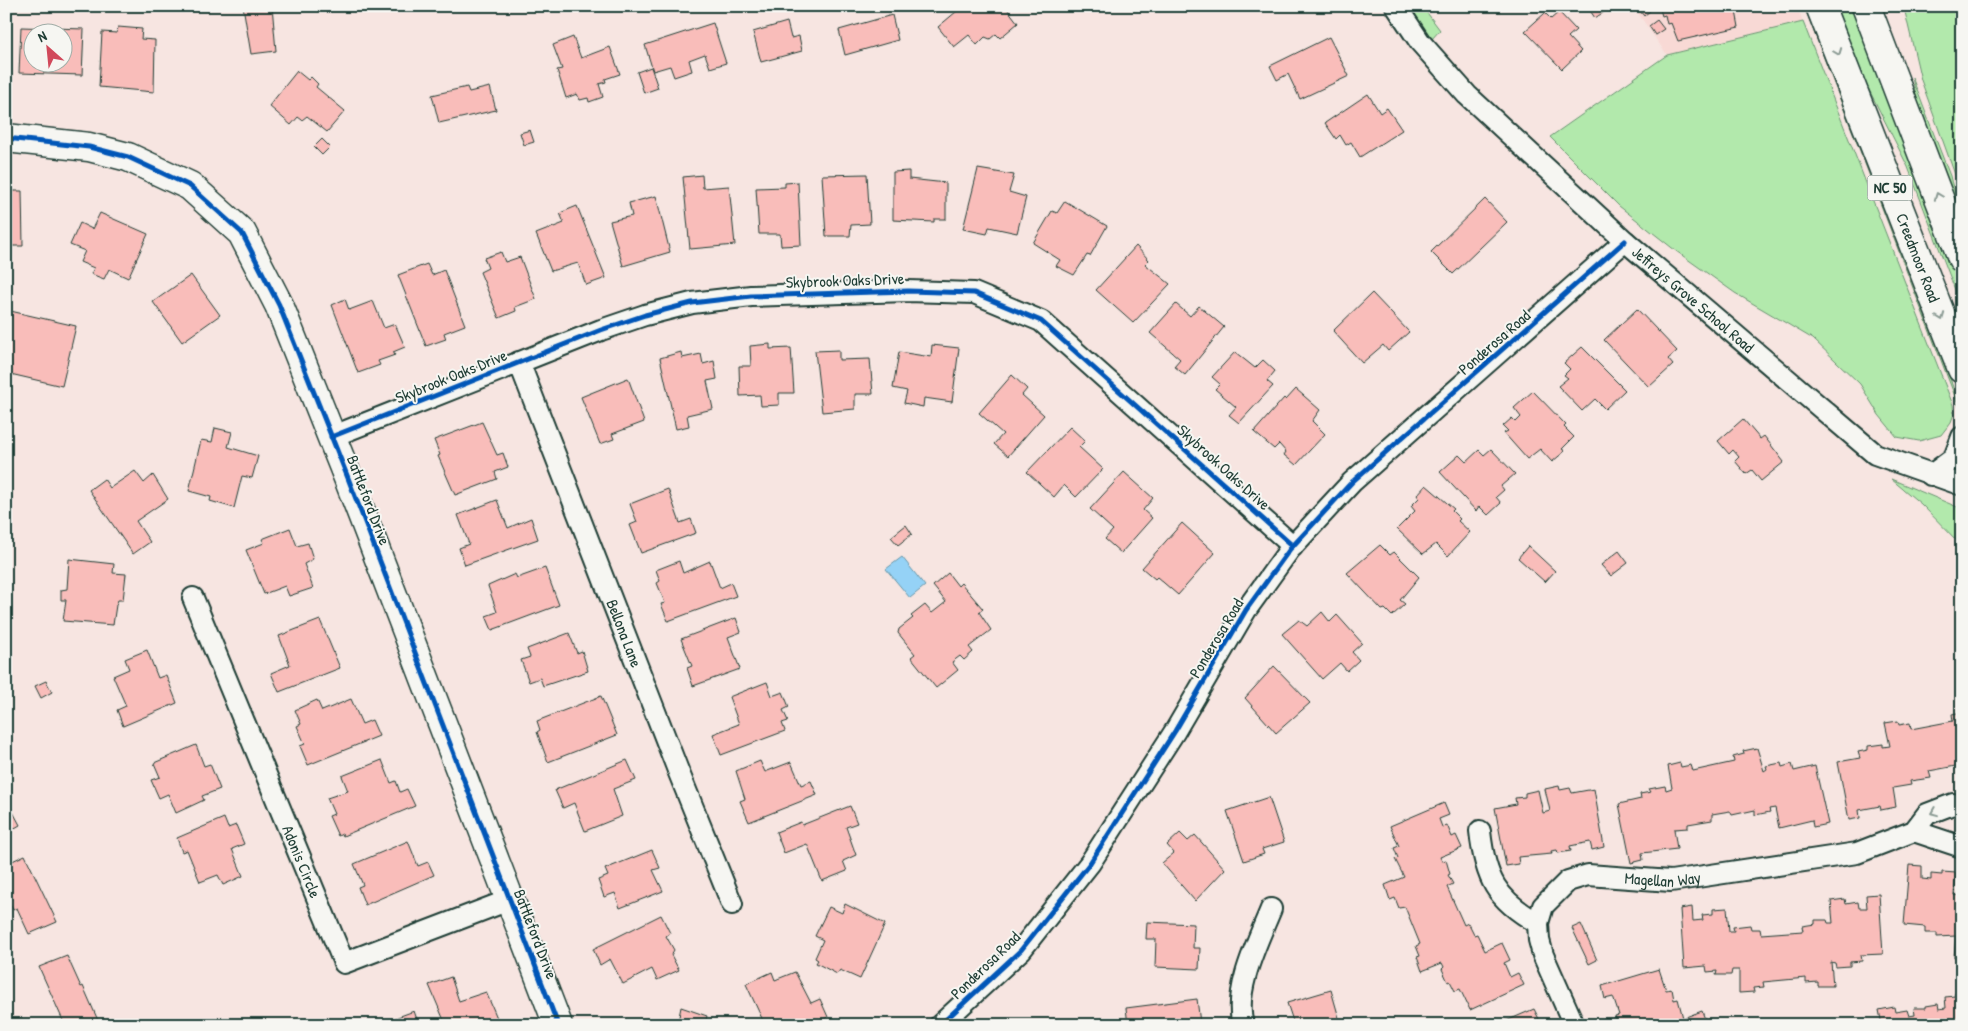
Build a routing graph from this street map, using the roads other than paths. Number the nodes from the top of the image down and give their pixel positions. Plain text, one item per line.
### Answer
1 (1396, 6) edge
2 (1820, 6) edge
3 (1866, 6) edge
4 (6, 138) edge
5 (1625, 241) junction
6 (1962, 258) edge
7 (519, 362) junction
8 (1962, 369) edge
9 (331, 436) junction
10 (1962, 437) edge
11 (1931, 475) junction
12 (1962, 485) edge
13 (1293, 546) junction
14 (193, 598) dead end
15 (1962, 806) edge
16 (1480, 831) dead end
17 (1914, 831) junction
18 (1962, 847) edge
19 (509, 900) junction
20 (732, 904) dead end
21 (1271, 909) dead end
22 (1538, 922) junction
23 (943, 1024) edge
24 (558, 1025) edge
25 (1243, 1025) edge
26 (1574, 1025) edge

1 - 5 street, Jeffreys Grove School Road
2 -> 8 street, Creedmoor Road / NC 50
6 -> 3 street, NC 50
4 - 9 street, Battleford Drive
5 - 11 street, Jeffreys Grove School Road
5 - 13 street, Ponderosa Road
7 - 9 street, Skybrook Oaks Drive
7 - 13 street, Skybrook Oaks Drive
7 - 20 street, Bellona Lane
9 - 19 street, Battleford Drive
10 - 11 street
11 - 12 street, Jeffreys Grove School Road
13 - 23 street, Ponderosa Road
14 - 19 street, Adonis Circle
15 -> 17 street, Magellan Way
16 - 22 street
17 - 18 street
17 - 22 street, Magellan Way
19 - 24 street, Battleford Drive
21 - 25 street
22 - 26 street

